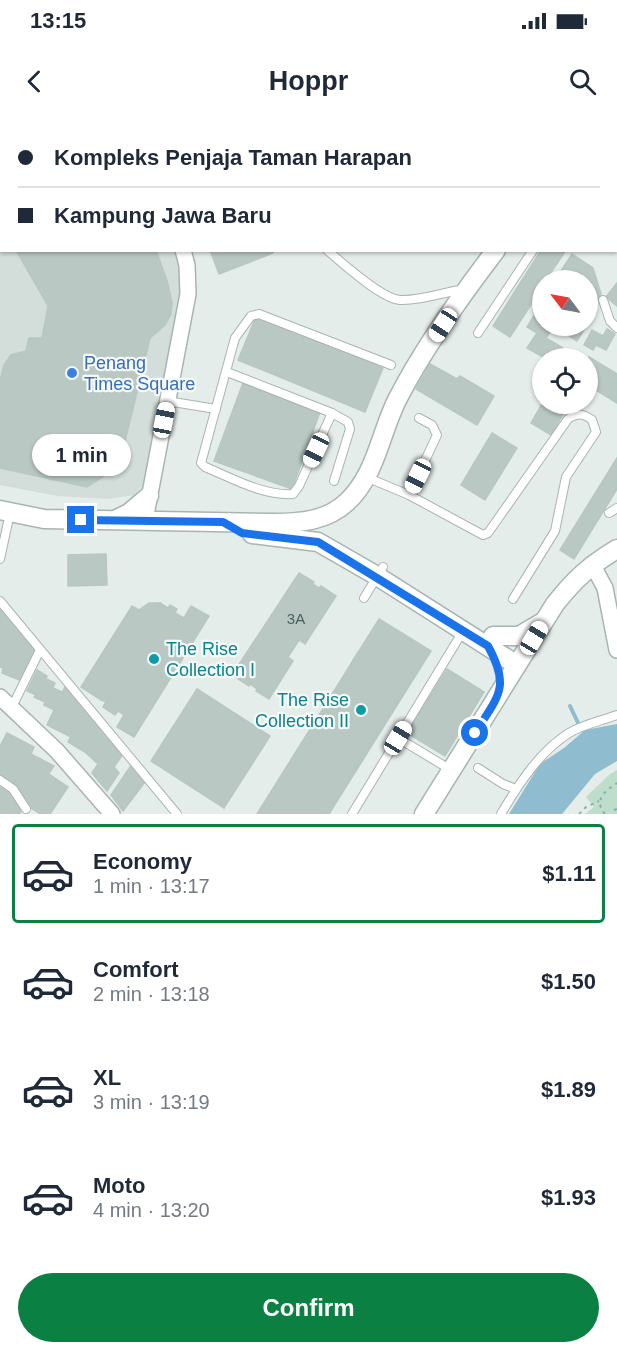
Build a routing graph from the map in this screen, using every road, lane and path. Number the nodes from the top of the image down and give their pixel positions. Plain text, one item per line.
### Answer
1 (184, 252) edge
2 (329, 252) edge
3 (495, 252) edge
4 (532, 252) edge
5 (467, 289) junction
6 (603, 300) dead end
7 (617, 328) edge
8 (478, 333) dead end
9 (391, 365) dead end
10 (227, 372) junction
11 (167, 401) junction
12 (216, 410) junction
13 (332, 413) junction
14 (419, 418) dead end
15 (366, 477) junction
16 (334, 481) dead end
17 (409, 495) junction
18 (149, 496) junction
19 (617, 508) edge
20 (5, 512) edge
21 (609, 513) dead end
22 (115, 520) junction
23 (145, 520) junction
24 (223, 522) junction
25 (617, 549) edge
26 (0, 560) edge
27 (592, 564) junction
28 (380, 571) junction
29 (364, 598) dead end
30 (513, 599) dead end
31 (0, 601) edge
32 (544, 621) junction
33 (463, 630) junction
34 (490, 641) junction
35 (617, 646) edge
36 (40, 650) junction
37 (521, 660) junction
38 (499, 695) junction
39 (0, 697) edge
40 (12, 707) junction
41 (617, 715) edge
42 (398, 738) junction
43 (478, 768) dead end
44 (451, 770) junction
45 (0, 780) edge
46 (617, 783) edge
47 (516, 789) junction
48 (599, 801) junction
49 (26, 809) dead end
50 (605, 813) edge
51 (112, 814) edge
52 (177, 814) edge
53 (352, 814) edge
54 (424, 814) edge
55 (501, 814) edge
56 (579, 814) edge

1 - 11 street
2 - 5 lane
3 - 5 street
4 - 8 lane
5 - 15 street
6 - 7 lane
9 - 10 lane
10 - 12 lane
10 - 13 lane
11 - 12 lane
11 - 18 street
12 - 13 lane
13 - 16 lane
14 - 17 lane
15 - 17 lane
15 - 24 street
17 - 30 lane
18 - 22 street
18 - 23 street
19 - 21 lane
20 - 22 street
20 - 26 lane
22 - 23 street
23 - 24 street
24 - 28 street
25 - 27 street
27 - 32 street
27 - 35 street
28 - 29 lane
28 - 33 street
28 - 34 street
31 - 36 lane
32 - 34 street
32 - 37 street
33 - 34 street
33 - 42 lane
34 - 37 street
34 - 38 street
36 - 40 lane
36 - 52 lane
37 - 38 street
38 - 44 street
39 - 40 street
40 - 51 street
41 - 47 lane
42 - 44 lane
42 - 53 lane
43 - 47 lane
44 - 54 street
45 - 49 lane
46 - 48 path
47 - 55 lane
48 - 50 path
48 - 56 path

